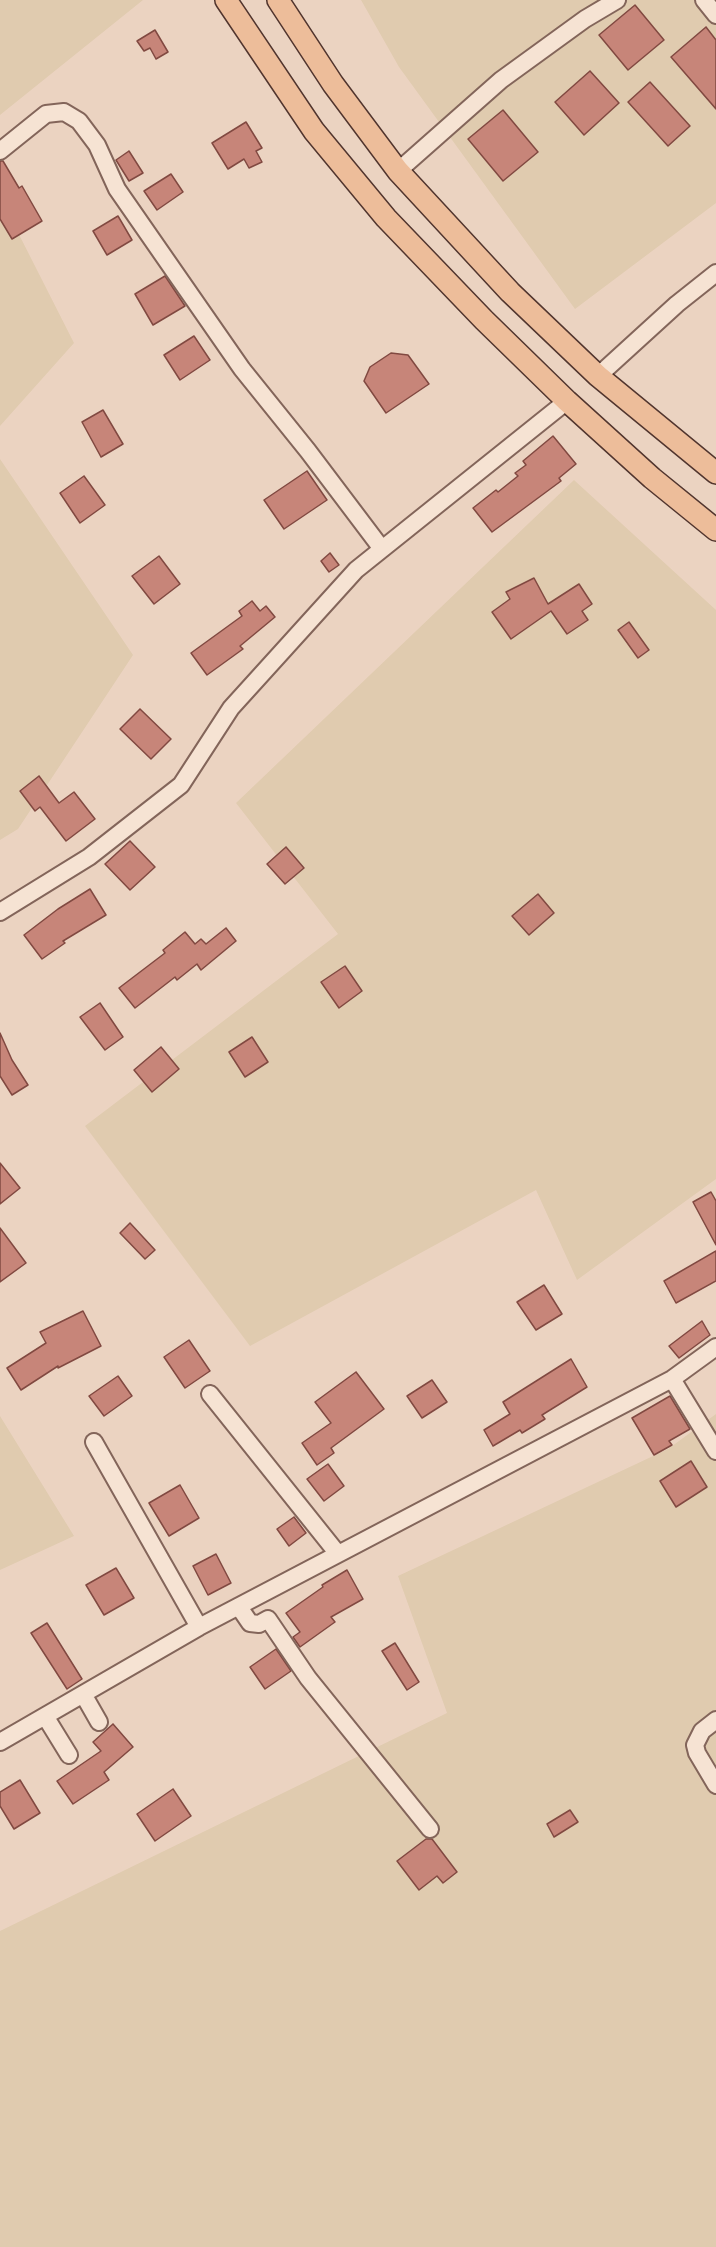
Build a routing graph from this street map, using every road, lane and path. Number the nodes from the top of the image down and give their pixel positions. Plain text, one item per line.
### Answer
1 (226, 0) edge
2 (278, 0) edge
3 (617, 0) edge
4 (704, 0) edge
5 (716, 15) edge
6 (0, 151) edge
7 (398, 171) junction
8 (716, 273) edge
9 (598, 376) junction
10 (567, 401) junction
11 (716, 473) edge
12 (716, 530) edge
13 (382, 549) junction
14 (0, 912) edge
15 (716, 1347) edge
16 (672, 1378) junction
17 (210, 1394) dead end
18 (94, 1442) dead end
19 (716, 1451) edge
20 (338, 1554) junction
21 (238, 1606) junction
22 (199, 1627) junction
23 (83, 1694) junction
24 (45, 1716) junction
25 (716, 1720) edge
26 (99, 1722) dead end
27 (0, 1742) edge
28 (69, 1755) dead end
29 (716, 1785) edge
30 (430, 1829) dead end

1 - 10 main road
2 - 7 main road
3 - 7 street
4 - 5 street
6 - 13 street
7 - 9 main road
8 - 9 street
9 - 11 main road
10 - 12 main road
10 - 13 street
13 - 14 street
15 - 16 street
16 - 19 street
16 - 20 street
17 - 20 street
18 - 22 street
20 - 21 street
21 - 22 street
21 - 30 street
22 - 23 street
23 - 24 street
23 - 26 street
24 - 27 street
24 - 28 street
25 - 29 street

